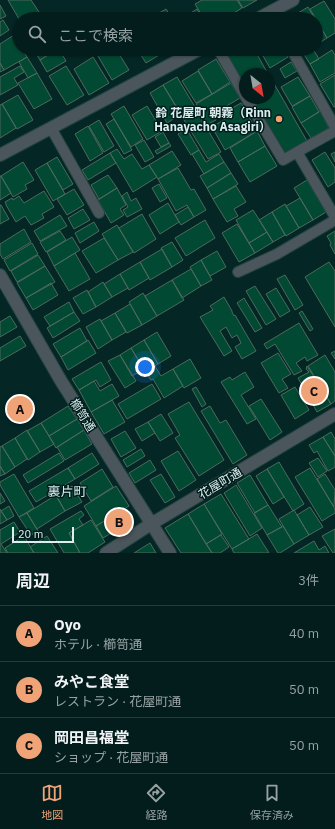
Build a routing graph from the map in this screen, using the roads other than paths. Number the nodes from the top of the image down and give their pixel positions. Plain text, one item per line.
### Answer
1 (293, 0) edge
2 (277, 12) edge
3 (187, 56) edge
4 (222, 56) edge
5 (295, 56) edge
6 (239, 85) edge
7 (250, 104) edge
8 (335, 127) edge
9 (51, 128) junction
10 (335, 131) edge
11 (297, 152) junction
12 (0, 155) edge
13 (99, 213) dead end
14 (335, 218) edge
15 (238, 272) dead end
16 (0, 275) edge
17 (334, 417) edge
18 (151, 524) junction
19 (106, 553) edge
20 (170, 553) edge

1 - 2 street
3 - 9 street
4 - 6 lane
5 - 8 lane
7 - 11 lane
9 - 12 street
9 - 13 lane
10 - 11 lane
11 - 14 lane
14 - 15 lane
16 - 18 street, 櫛笥通
17 - 18 street, 花屋町通
18 - 19 street, 花屋町通
18 - 20 street, 櫛笥通

